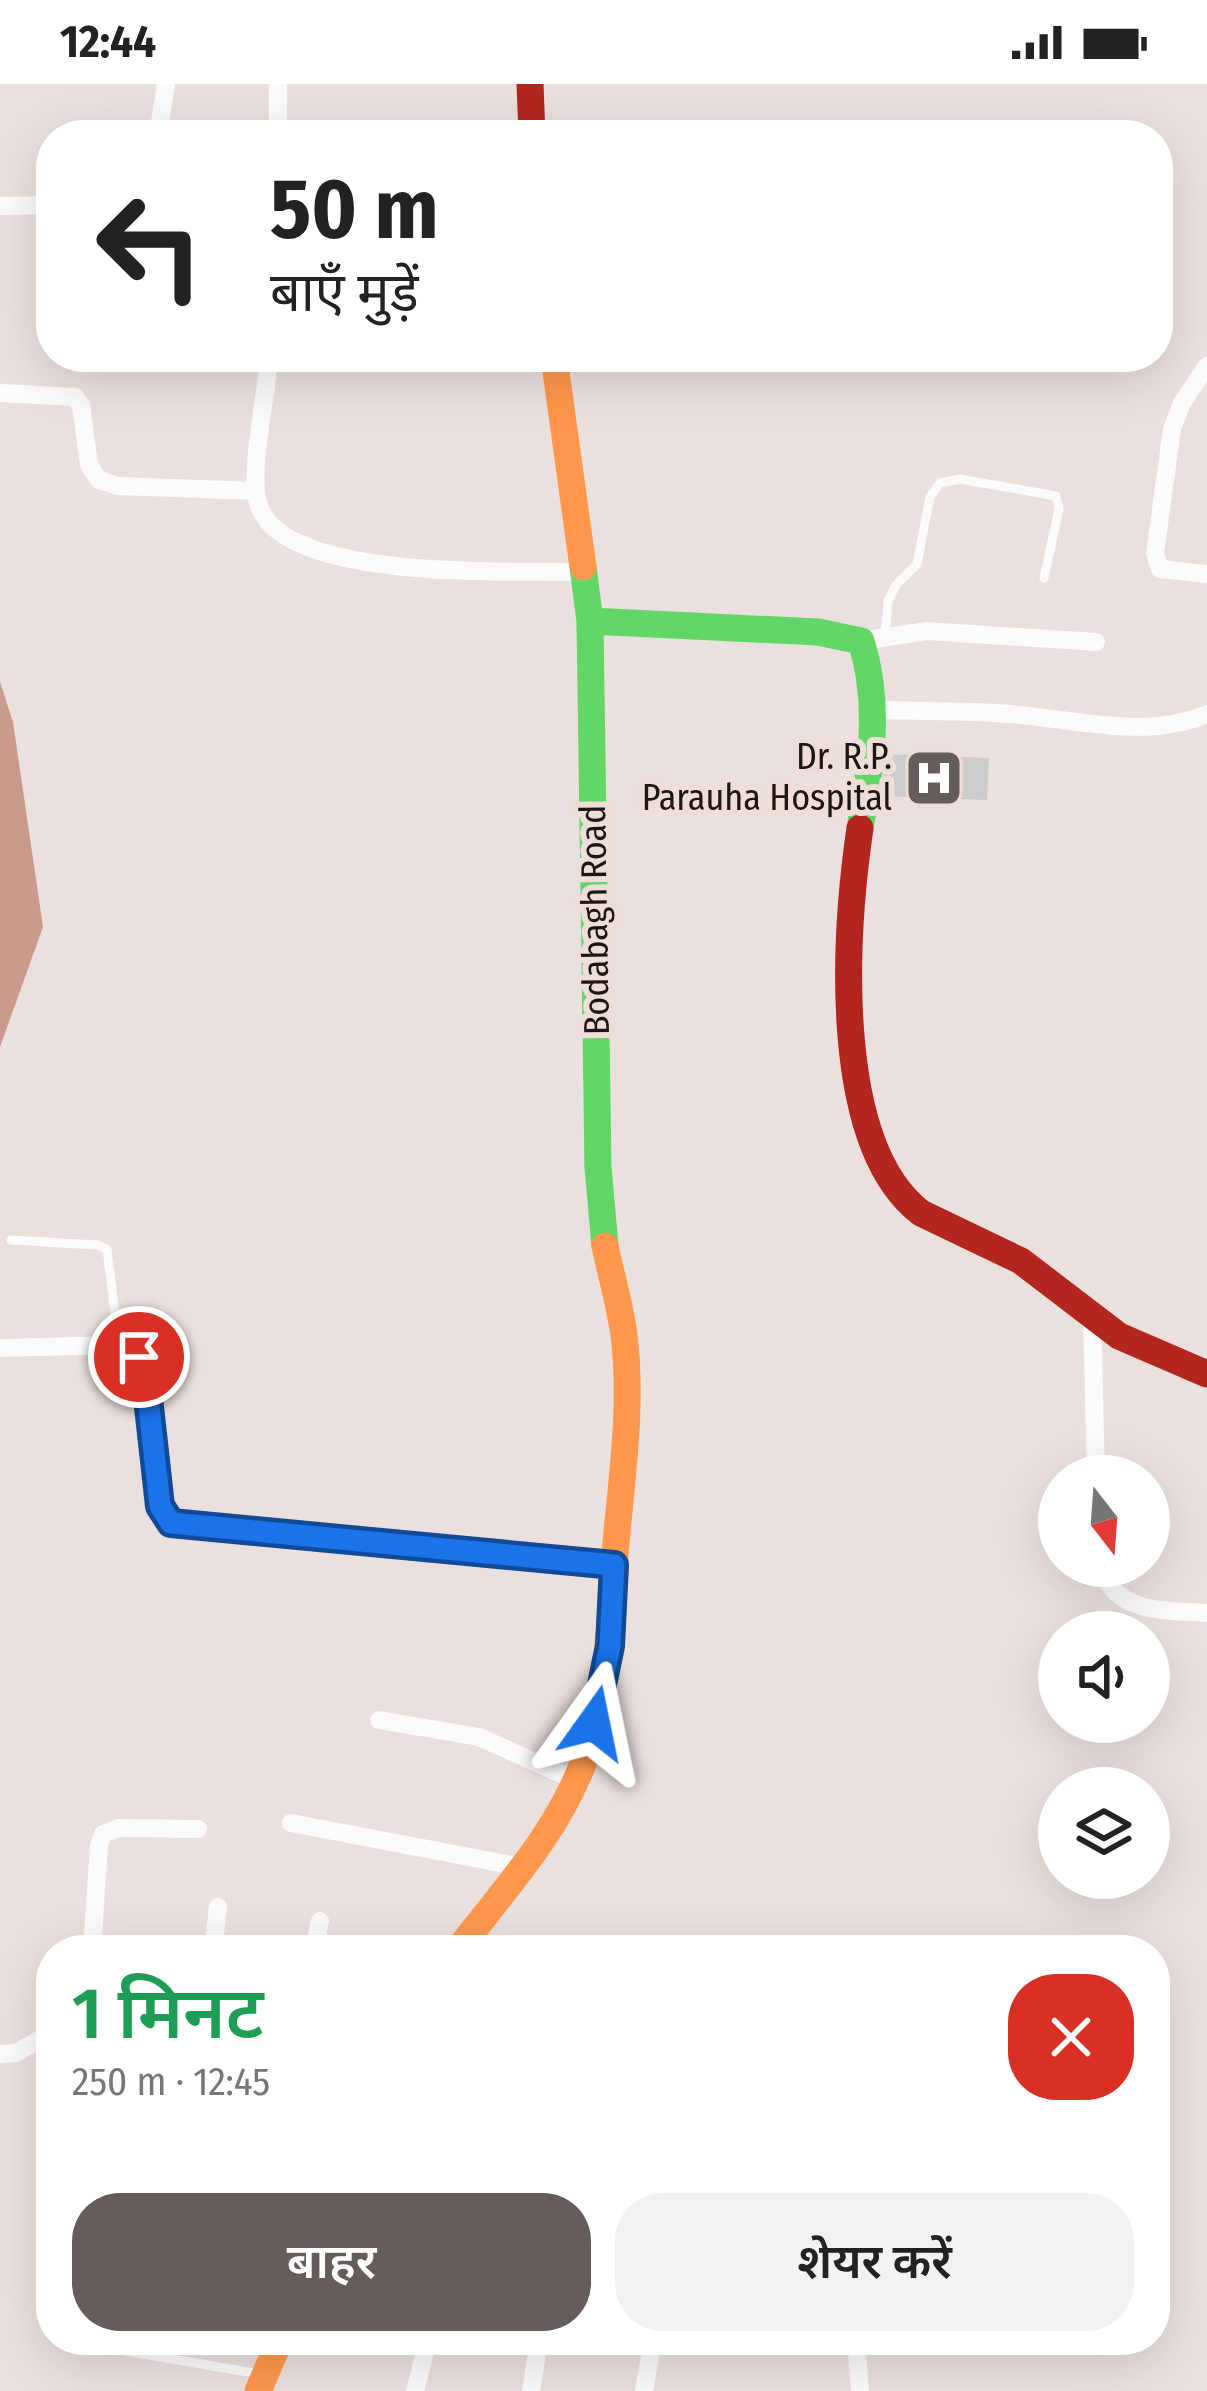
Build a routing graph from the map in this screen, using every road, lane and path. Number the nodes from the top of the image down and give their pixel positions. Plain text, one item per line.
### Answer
1 (166, 84) edge
2 (278, 84) edge
3 (530, 84) edge
4 (160, 120) edge
5 (278, 120) edge
6 (531, 120) edge
7 (36, 205) edge
8 (0, 206) edge
9 (1207, 366) edge
10 (268, 372) edge
11 (556, 372) edge
12 (0, 393) edge
13 (256, 491) junction
14 (584, 572) junction
15 (1207, 574) edge
16 (1043, 578) dead end
17 (590, 621) junction
18 (873, 639) junction
19 (1096, 642) dead end
20 (876, 710) junction
21 (1207, 715) edge
22 (11, 1240) dead end
23 (1092, 1318) junction
24 (119, 1346) junction
25 (0, 1348) edge
26 (1207, 1374) edge
27 (1095, 1455) edge
28 (615, 1558) junction
29 (1112, 1587) edge
30 (1207, 1613) edge
31 (379, 1720) dead end
32 (575, 1780) junction
33 (291, 1823) dead end
34 (198, 1829) dead end
35 (522, 1867) junction
36 (218, 1907) dead end
37 (320, 1921) dead end
38 (93, 1935) edge
39 (215, 1935) edge
40 (317, 1935) edge
41 (470, 1935) edge
42 (36, 2042) edge
43 (0, 2054) edge
44 (140, 2355) edge
45 (274, 2355) edge
46 (424, 2355) edge
47 (537, 2355) edge
48 (650, 2355) edge
49 (857, 2355) edge
50 (262, 2383) edge
51 (415, 2391) edge
52 (531, 2391) edge
53 (644, 2391) edge
54 (860, 2391) edge

1 - 4 street
2 - 5 street
3 - 6 street
7 - 8 street
9 - 15 street
10 - 13 street
11 - 14 street, Bodabagh Road
12 - 13 street
13 - 14 street
14 - 17 street, Bodabagh Road
16 - 18 lane
17 - 18 street
17 - 28 street, Bodabagh Road
18 - 19 street
18 - 20 street
20 - 21 street
20 - 23 street
22 - 24 lane
23 - 26 street
23 - 27 street
24 - 25 street
24 - 28 street
28 - 32 street, Bodabagh Road
29 - 30 street
31 - 32 street
32 - 35 street, Bodabagh Road
33 - 35 street
34 - 38 street
35 - 41 street, Bodabagh Road
36 - 39 street
37 - 40 street
42 - 43 street
44 - 50 lane
45 - 50 street
46 - 51 street
47 - 52 street
48 - 53 street
49 - 54 street

